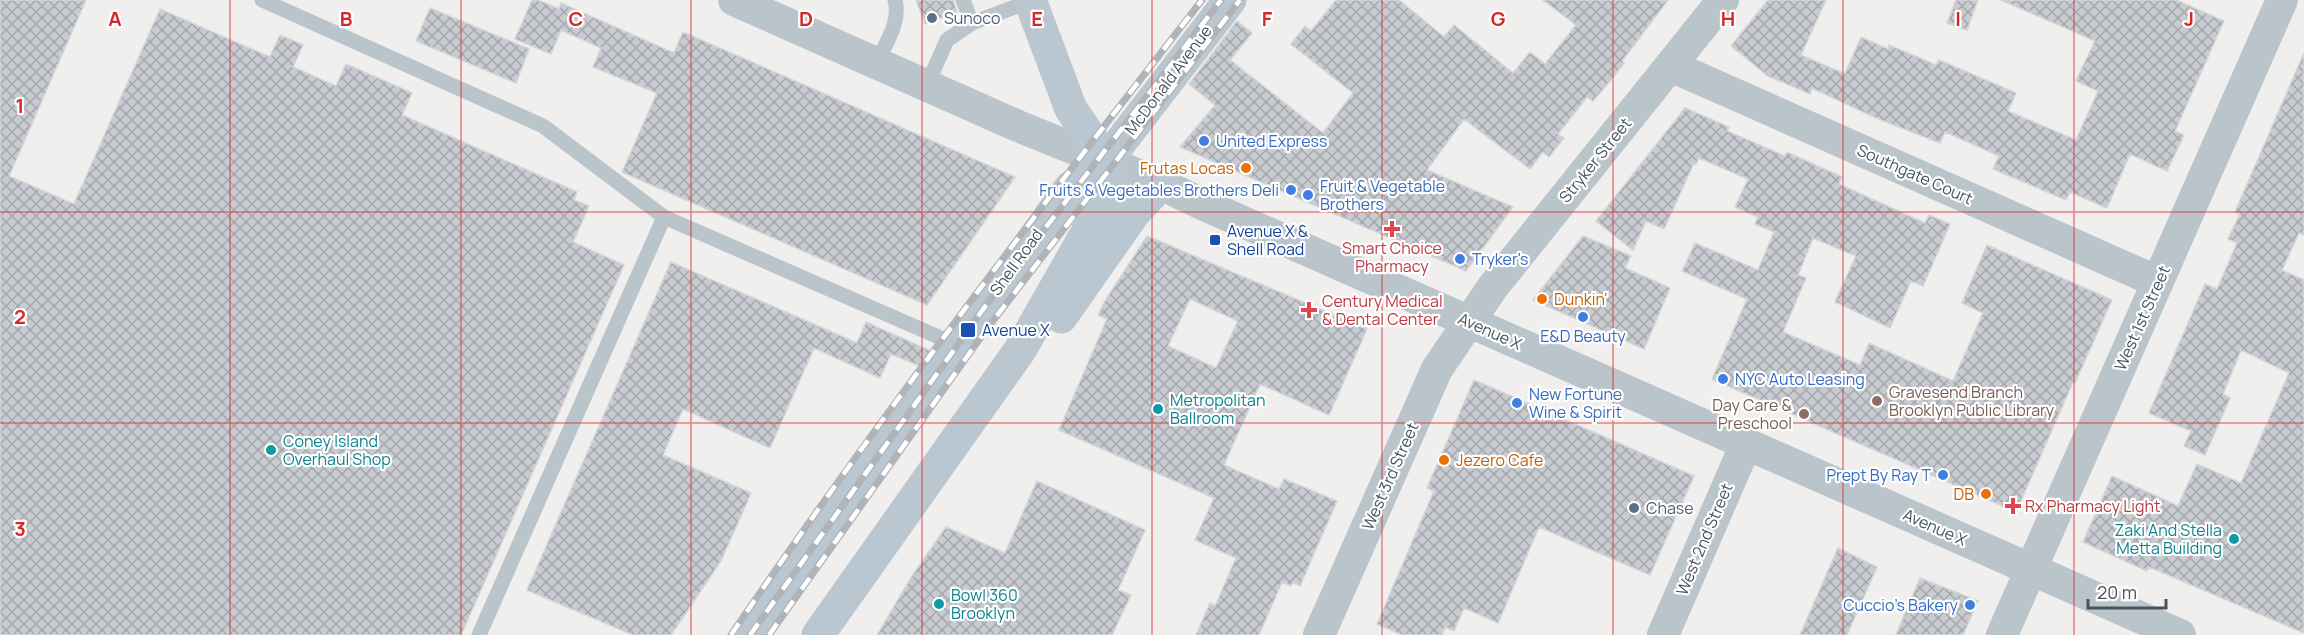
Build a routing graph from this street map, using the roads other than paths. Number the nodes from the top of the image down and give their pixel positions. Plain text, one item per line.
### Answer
1 (262, 0) edge
2 (734, 0) edge
3 (895, 0) edge
4 (963, 0) edge
5 (1230, 0) edge
6 (1723, 0) edge
7 (1030, 1) edge
8 (2273, 3) edge
9 (972, 23) junction
10 (876, 63) junction
11 (1671, 66) junction
12 (927, 85) junction
13 (1106, 161) junction
14 (1161, 184) junction
15 (664, 217) junction
16 (2158, 282) junction
17 (1470, 322) junction
18 (957, 345) junction
19 (1020, 350) junction
20 (1746, 444) junction
21 (2030, 569) junction
22 (479, 635) edge
23 (752, 635) edge
24 (818, 635) edge
25 (1319, 635) edge
26 (1663, 635) edge
27 (2002, 635) edge
28 (2180, 635) edge

1 - 15 lane
2 - 10 street, Avenue X
3 - 10 lane
4 - 9 lane
5 - 13 main road, McDonald Avenue
6 - 11 street, Stryker Street
7 - 9 lane
7 - 13 main road
8 - 16 street, West 1st Street
9 - 12 lane
10 - 12 street, Avenue X
11 - 16 street, Southgate Court
11 - 17 street, Stryker Street
12 - 13 street, Avenue X
13 - 14 street, Avenue X
13 - 18 main road, Shell Road
13 - 19 main road
14 - 17 street, Avenue X
14 - 19 main road
15 - 18 lane
15 - 22 lane
16 - 21 street, West 1st Street
17 - 20 street, Avenue X
17 - 25 street, West 3rd Street
18 - 23 main road, Shell Road
19 - 24 main road
20 - 21 street, Avenue X
20 - 26 street, West 2nd Street
21 - 27 street, West 1st Street
21 - 28 street, Avenue X

